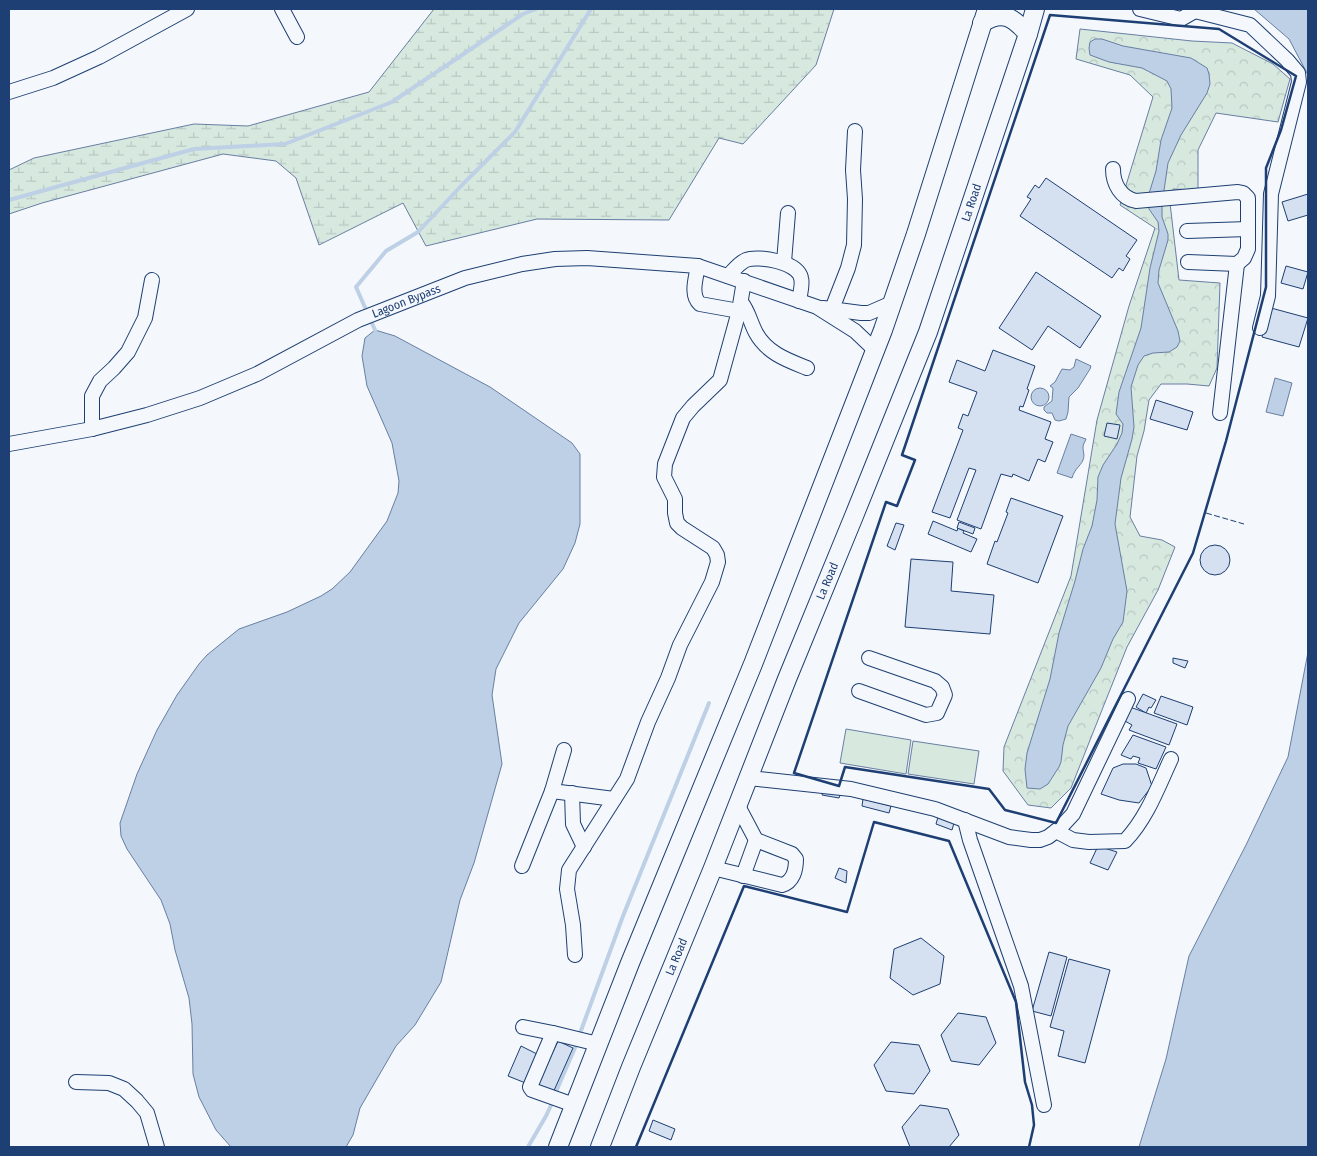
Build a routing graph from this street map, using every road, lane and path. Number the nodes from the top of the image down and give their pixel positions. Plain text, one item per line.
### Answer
1 (187, 9) edge
2 (282, 9) edge
3 (1035, 9) edge
4 (1140, 9) edge
5 (1194, 10) edge
6 (985, 16) edge
7 (1028, 34) junction
8 (297, 36) dead end
9 (9, 92) edge
10 (855, 131) dead end
11 (1113, 169) dead end
12 (788, 213) dead end
13 (1248, 229) junction
14 (1187, 231) dead end
15 (784, 262) junction
16 (1188, 262) dead end
17 (1237, 264) junction
18 (698, 266) junction
19 (728, 276) junction
20 (152, 280) dead end
21 (744, 280) junction
22 (799, 301) junction
23 (892, 303) junction
24 (740, 306) junction
25 (817, 307) junction
26 (832, 309) junction
27 (1260, 328) dead end
28 (875, 350) junction
29 (807, 368) dead end
30 (1220, 413) dead end
31 (92, 429) junction
32 (9, 444) edge
33 (869, 658) dead end
34 (859, 691) dead end
35 (1128, 698) dead end
36 (564, 750) dead end
37 (1171, 758) dead end
38 (749, 778) junction
39 (552, 791) junction
40 (572, 793) junction
41 (614, 799) junction
42 (738, 806) junction
43 (965, 820) junction
44 (1056, 831) junction
45 (756, 840) junction
46 (584, 847) junction
47 (522, 866) dead end
48 (713, 868) junction
49 (743, 876) junction
50 (575, 955) dead end
51 (523, 1027) dead end
52 (553, 1033) junction
53 (585, 1041) junction
54 (76, 1082) dead end
55 (560, 1100) junction
56 (1044, 1105) dead end
57 (157, 1147) edge
58 (558, 1147) edge
59 (600, 1147) edge

1 - 9 street
2 - 8 street
3 - 7 main road, La Road
4 - 5 street
5 - 27 street
6 - 7 main road
6 - 23 main road
7 - 38 main road, La Road
10 - 26 street
11 - 13 street
12 - 15 street
13 - 14 street
13 - 17 street
15 - 19 street
15 - 22 street
16 - 17 street
17 - 30 street
18 - 19 street, Lagoon Bypass
18 - 24 street
18 - 31 street, Lagoon Bypass
19 - 21 street, Lagoon Bypass
20 - 31 street
21 - 22 street, Lagoon Bypass
21 - 24 street
22 - 25 street, Lagoon Bypass
23 - 26 street, Lagoon Bypass
23 - 28 main road
24 - 29 street
24 - 41 street
25 - 26 street, Lagoon Bypass
25 - 28 street, Lagoon Bypass
28 - 53 main road
31 - 32 street, Lagoon Bypass
33 - 34 street
35 - 44 street
36 - 39 street
37 - 44 street
38 - 42 main road, La Road
38 - 43 street
39 - 40 street
39 - 47 street
40 - 41 street
40 - 46 street
41 - 46 street
42 - 45 street
42 - 48 main road, La Road
43 - 44 street
43 - 56 street
45 - 49 street
45 - 49 street
46 - 50 street
48 - 49 street
48 - 59 main road, La Road
51 - 52 street
52 - 53 street
52 - 55 street
53 - 55 main road
54 - 57 street
55 - 58 main road

